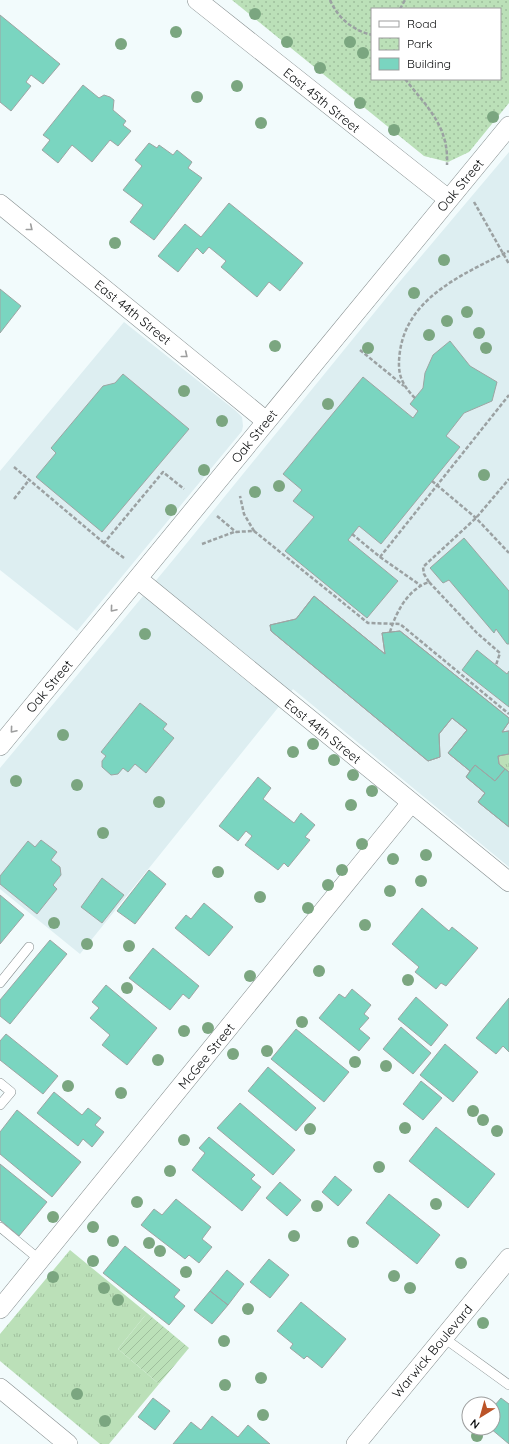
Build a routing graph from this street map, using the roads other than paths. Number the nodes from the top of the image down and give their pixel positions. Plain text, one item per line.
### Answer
1 (198, 0) edge
2 (509, 126) edge
3 (448, 199) junction
4 (0, 204) edge
5 (266, 421) junction
6 (138, 579) junction
7 (0, 746) edge
8 (411, 803) junction
9 (509, 882) edge
10 (29, 947) dead end
11 (0, 983) edge
12 (0, 1083) edge
13 (0, 1105) edge
14 (0, 1227) edge
15 (509, 1258) edge
16 (40, 1260) junction
17 (0, 1309) edge
18 (444, 1338) junction
19 (509, 1385) edge
20 (0, 1388) edge
21 (68, 1444) edge
22 (356, 1444) edge

1 - 3 street, East 45th Street
2 - 3 street, Oak Street
3 - 5 street, Oak Street
4 -> 5 street, East 44th Street
5 - 6 street, Oak Street
6 -> 7 street, Oak Street
6 - 8 street, East 44th Street
8 - 9 street, East 44th Street
8 - 16 street, McGee Street
10 - 11 lane
12 - 13 lane
14 - 16 lane
15 - 18 street, Warwick Boulevard
16 - 17 street, McGee Street
18 - 19 lane
18 - 22 street, Warwick Boulevard
20 - 21 street

